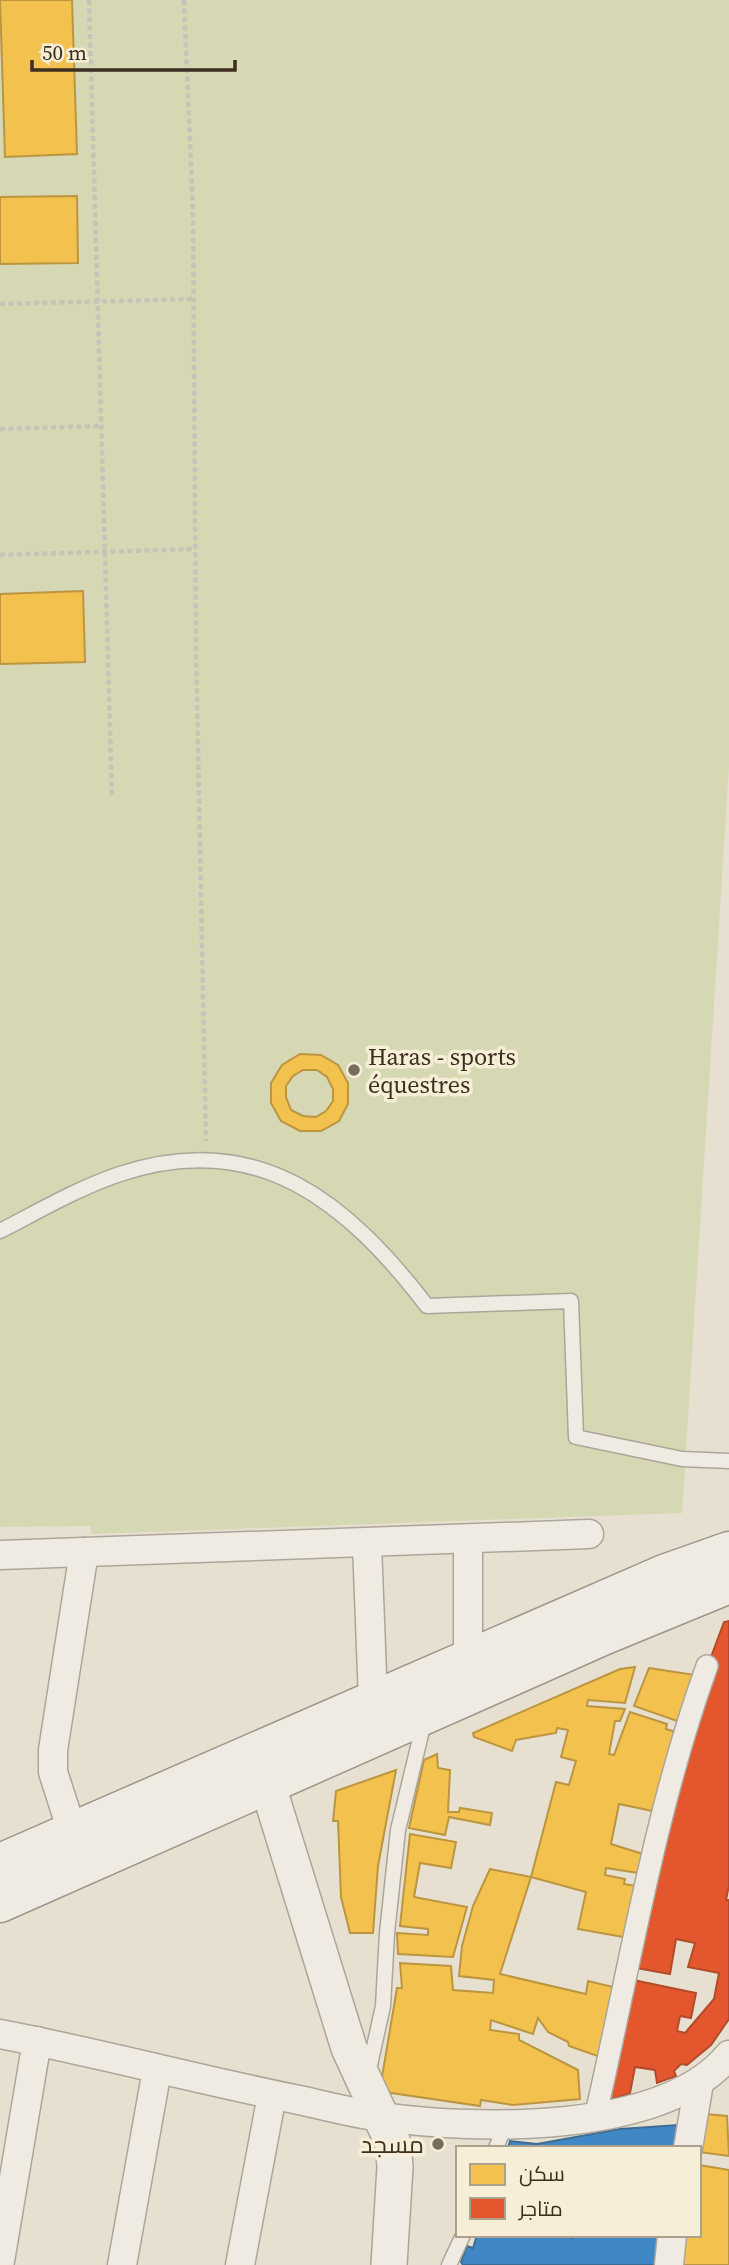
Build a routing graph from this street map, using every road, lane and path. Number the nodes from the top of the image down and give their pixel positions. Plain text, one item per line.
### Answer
1 (89, 0) edge
2 (184, 0) edge
3 (193, 299) junction
4 (97, 302) junction
5 (0, 304) edge
6 (101, 426) junction
7 (0, 429) edge
8 (194, 549) junction
9 (105, 552) junction
10 (0, 555) edge
11 (112, 798) dead end
12 (207, 1160) junction
13 (0, 1231) edge
14 (729, 1461) edge
15 (589, 1535) dead end
16 (468, 1540) junction
17 (367, 1544) junction
18 (729, 1550) edge
19 (84, 1552) junction
20 (0, 1555) edge
21 (729, 1584) edge
22 (468, 1658) junction
23 (707, 1666) dead end
24 (373, 1700) junction
25 (426, 1714) junction
26 (263, 1767) junction
27 (72, 1831) junction
28 (0, 1863) edge
29 (0, 1903) edge
30 (0, 2034) edge
31 (37, 2041) junction
32 (157, 2070) junction
33 (719, 2070) edge
34 (366, 2086) junction
35 (272, 2095) junction
36 (382, 2117) junction
37 (595, 2118) junction
38 (501, 2135) edge
39 (689, 2146) edge
40 (462, 2237) edge
41 (672, 2237) edge
42 (0, 2260) edge
43 (122, 2265) edge
44 (240, 2265) edge
45 (389, 2265) edge
46 (449, 2265) edge
47 (668, 2265) edge

1 - 4 path
2 - 3 path
3 - 4 path
3 - 8 path
4 - 5 path
4 - 6 path
6 - 7 path
6 - 9 path
8 - 9 path
8 - 12 path
9 - 10 path
9 - 11 path
12 - 13 lane
12 - 14 lane
15 - 16 street
16 - 17 street
16 - 22 street
17 - 19 street
17 - 24 street
18 - 22 main road
19 - 20 street
19 - 27 street
21 - 25 main road
22 - 24 main road
23 - 37 street
24 - 26 main road
25 - 26 main road
25 - 34 lane
26 - 27 main road
26 - 29 main road
26 - 34 street
27 - 28 main road
30 - 31 street
31 - 32 street
31 - 42 street
32 - 35 street
32 - 43 street
33 - 37 street
33 - 39 street
34 - 36 street
35 - 36 street
35 - 44 street
36 - 38 street
36 - 45 street
37 - 38 street
40 - 46 lane
41 - 47 street

